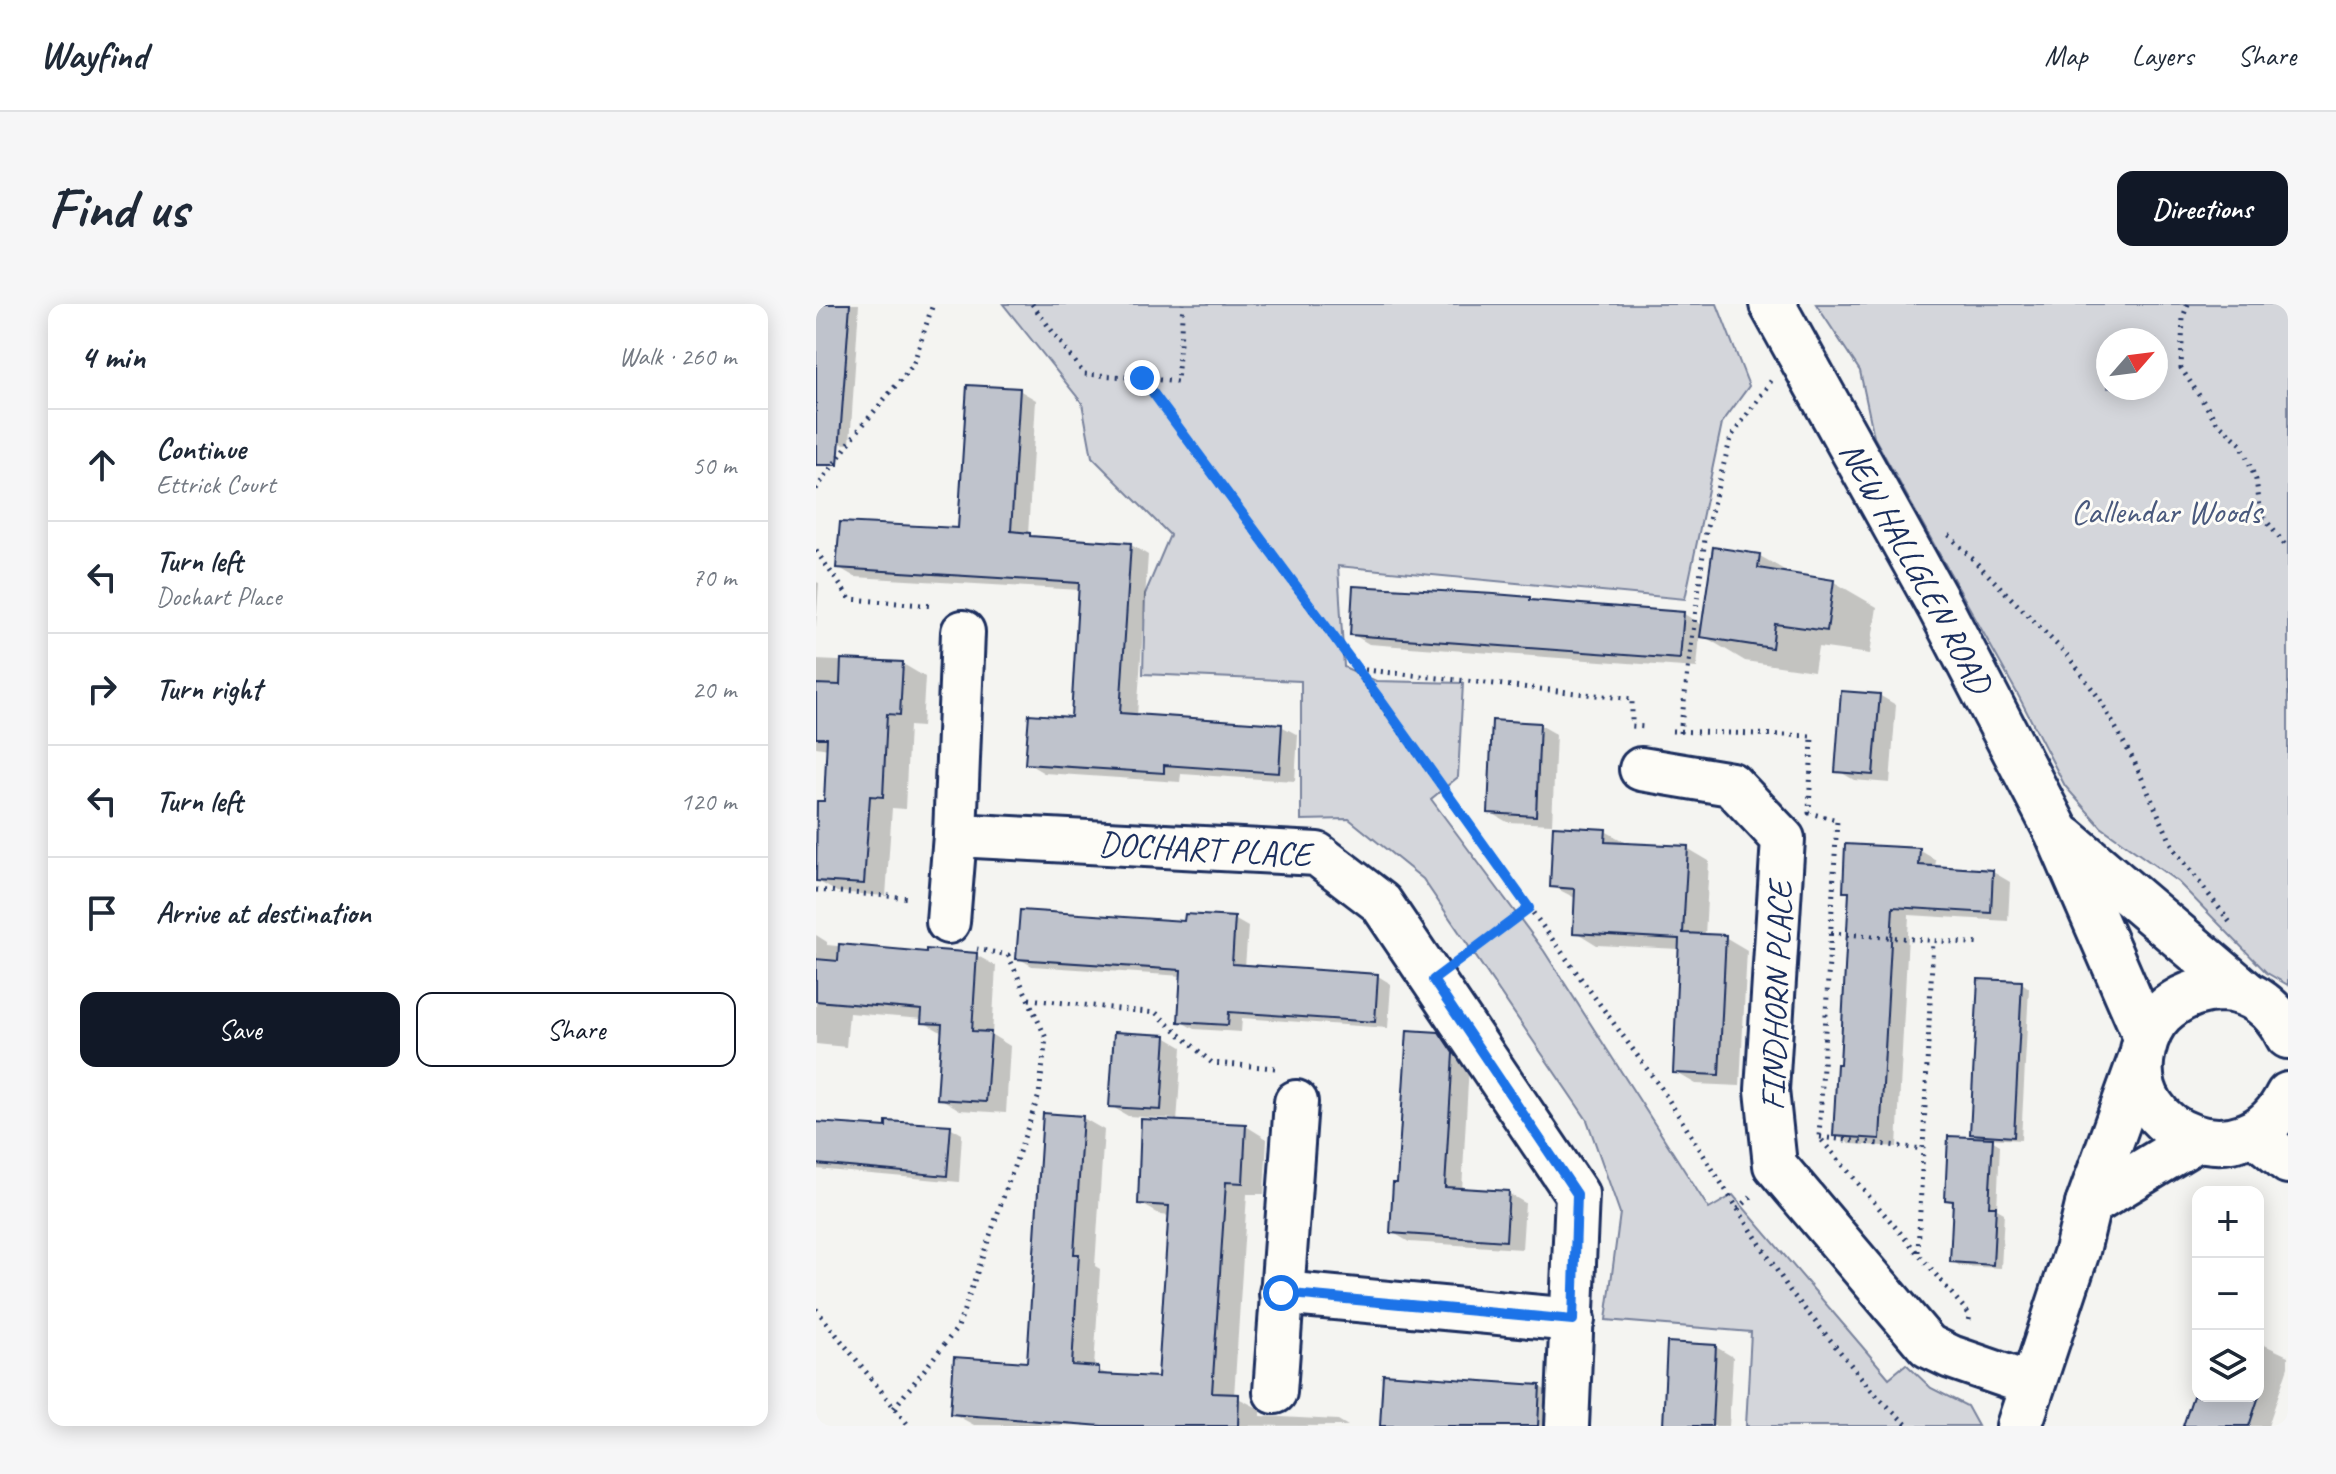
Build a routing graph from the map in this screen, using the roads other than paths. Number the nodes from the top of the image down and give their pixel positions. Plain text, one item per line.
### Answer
1 (1772, 304) edge
2 (963, 632) road end
3 (1658, 772) road end
4 (2057, 832) junction
5 (955, 835) junction
6 (948, 912) road end
7 (2247, 994) junction
8 (2288, 1036) edge
9 (2144, 1048) junction
10 (2288, 1095) edge
11 (1296, 1102) road end
12 (2254, 1134) junction
13 (2197, 1139) junction
14 (2288, 1162) edge
15 (2088, 1205) junction
16 (1281, 1293) junction
17 (1573, 1320) junction
18 (2032, 1385) junction
19 (1275, 1392) dead end
20 (1567, 1426) edge
21 (2019, 1426) edge

1 - 4 street, NEW HALLGLEN ROAD
2 - 5 street
3 - 18 street, FINDHORN PLACE
4 - 7 street, NEW HALLGLEN ROAD
4 - 9 street, NEW HALLGLEN ROAD
5 - 6 street
5 - 17 street, DOCHART PLACE
7 - 8 street, NEW HALLGLEN ROAD
7 - 9 street
9 - 13 street, NEW HALLGLEN ROAD
9 - 15 street
10 - 12 street
11 - 16 street
12 - 13 street
12 - 14 street
13 - 15 street
15 - 18 street
16 - 17 street
16 - 19 street
17 - 20 street, DOCHART PLACE
18 - 21 street

